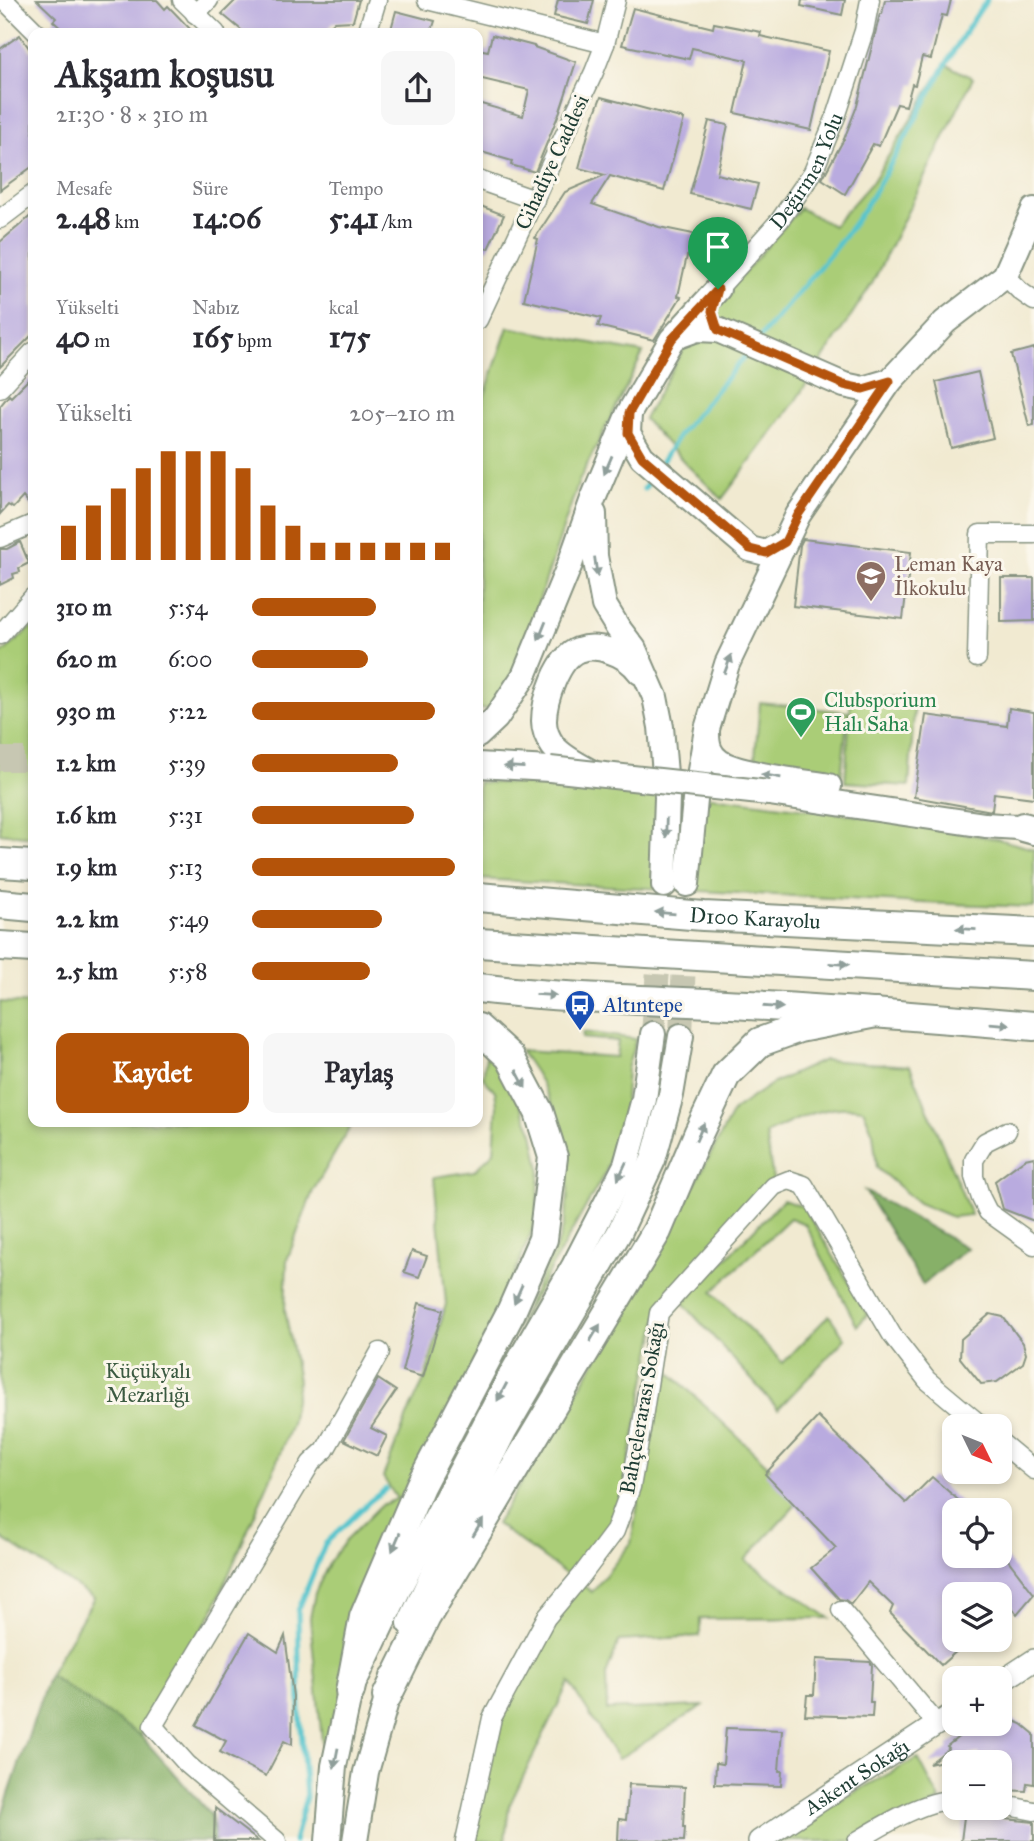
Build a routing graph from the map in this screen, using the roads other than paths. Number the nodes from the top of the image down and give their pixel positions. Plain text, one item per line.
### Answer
1 (4, 0) edge
2 (182, 0) edge
3 (209, 0) edge
4 (377, 0) edge
5 (427, 0) edge
6 (616, 0) edge
7 (870, 0) edge
8 (195, 14) junction
9 (32, 28) edge
10 (210, 28) edge
11 (369, 28) edge
12 (604, 44) junction
13 (483, 182) edge
14 (28, 198) edge
15 (536, 200) junction
16 (1034, 210) edge
17 (0, 219) edge
18 (1005, 276) junction
19 (718, 289) junction
20 (1034, 301) edge
21 (483, 310) edge
22 (726, 333) junction
23 (672, 339) junction
24 (28, 357) edge
25 (890, 381) junction
26 (844, 385) junction
27 (0, 388) edge
28 (629, 413) junction
29 (854, 435) junction
30 (593, 499) junction
31 (28, 525) edge
32 (1034, 534) edge
33 (0, 538) edge
34 (785, 542) junction
35 (28, 603) edge
36 (0, 635) edge
37 (977, 658) dead end
38 (655, 697) junction
39 (487, 718) edge
40 (707, 729) junction
41 (552, 758) junction
42 (483, 765) edge
43 (931, 818) junction
44 (1030, 829) edge
45 (0, 863) edge
46 (28, 864) edge
47 (483, 897) edge
48 (0, 904) edge
49 (28, 907) edge
50 (1034, 932) edge
51 (483, 943) edge
52 (0, 946) edge
53 (28, 948) edge
54 (919, 969) junction
55 (1034, 976) edge
56 (1034, 988) edge
57 (483, 989) edge
58 (876, 1013) junction
59 (1034, 1026) edge
60 (483, 1033) edge
61 (653, 1034) tunnel mouth
62 (681, 1036) tunnel mouth
63 (1007, 1131) dead end
64 (1034, 1244) edge
65 (380, 1352) dead end
66 (968, 1414) edge
67 (1012, 1452) edge
68 (1034, 1470) edge
69 (841, 1610) dead end
70 (1034, 1660) edge
71 (1012, 1674) edge
72 (350, 1691) junction
73 (387, 1696) junction
74 (942, 1714) edge
75 (942, 1721) edge
76 (942, 1800) edge
77 (1012, 1807) edge
78 (1034, 1811) edge
79 (277, 1841) edge
80 (328, 1841) edge
81 (355, 1841) edge
82 (465, 1841) edge
83 (759, 1841) edge
84 (858, 1841) edge

1 - 9 street
2 - 8 street
3 - 8 street
4 - 11 street
5 - 12 street
6 - 12 street, Cihadiye Caddesi
7 - 19 street, Değirmen Yolu
8 - 10 street
12 - 15 street, Cihadiye Caddesi
13 - 15 street
14 - 17 street
15 - 21 street, Cihadiye Caddesi
16 - 18 main road
18 - 20 street
18 - 25 main road
19 - 22 main road
19 - 23 main road, Değirmen Yolu
22 - 23 main road
22 - 26 main road
23 - 28 main road, Değirmen Yolu
24 - 27 street
25 - 26 main road
25 - 29 main road
26 - 29 main road
28 -> 30 main road, Değirmen Yolu
28 - 34 main road
29 - 34 main road
30 -> 38 main road
30 -> 39 main road, Değirmen Yolu
31 - 33 street
32 - 37 street
40 -> 34 main road
35 - 36 street
38 -> 40 main road
38 - 41 main road
43 -> 40 main road
41 -> 42 main road
41 - 43 main road, bridge
43 - 44 main road
45 - 46 highway
50 -> 47 highway, D100 Karayolu
48 - 49 highway
51 -> 54 highway, D100 Karayolu
52 - 53 highway
54 - 55 highway, D100 Karayolu
54 - 56 highway
57 -> 58 highway
58 -> 59 highway
73 -> 58 highway
60 -> 72 highway
61 -> 72 main road
62 - 73 main road
63 - 64 street
65 - 79 street
66 - 82 street, Bahçelerarası Sokağı
67 - 68 street
69 - 74 street
70 - 71 street
72 -> 80 main road
73 - 81 main road
75 - 83 street, Askent Sokağı
76 - 84 street
77 - 78 street

